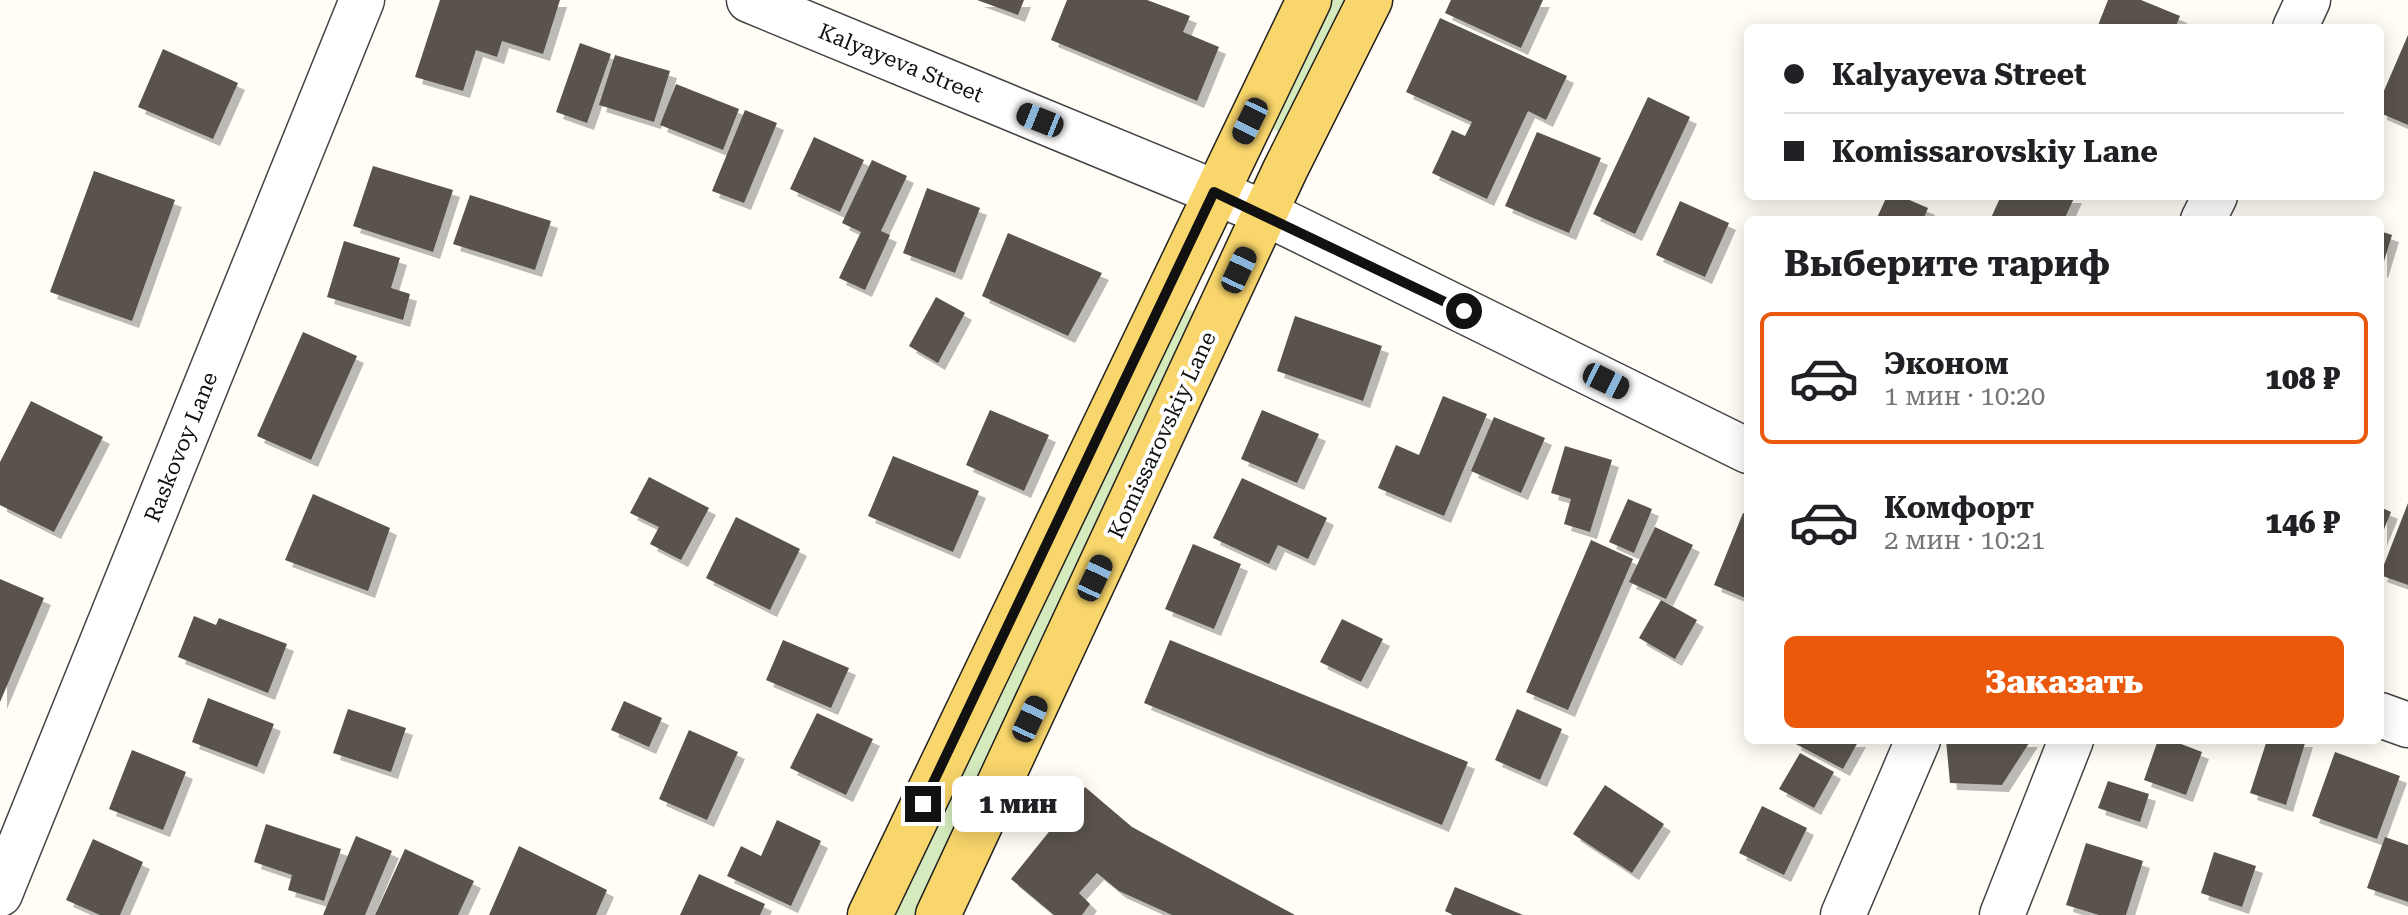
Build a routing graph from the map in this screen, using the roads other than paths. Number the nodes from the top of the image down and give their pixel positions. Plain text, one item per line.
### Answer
1 (362, 0) edge
2 (749, 0) edge
3 (1309, 0) edge
4 (1370, 0) edge
5 (2308, 0) edge
6 (2297, 24) edge
7 (1214, 192) junction
8 (1265, 213) junction
9 (1744, 449) edge
10 (2384, 716) edge
11 (2408, 725) edge
12 (1916, 744) edge
13 (2069, 744) edge
14 (0, 894) edge
15 (870, 915) edge
16 (938, 915) edge
17 (1843, 915) edge
18 (2002, 915) edge

1 - 14 street, Raskovoy Lane
2 - 7 street, Kalyayeva Street
3 - 7 main road
4 - 8 main road, Komissarovskiy Lane
5 - 6 street
7 - 8 street, Kalyayeva Street
7 - 15 main road
8 - 9 street, Kalyayeva Street
8 - 16 main road, Komissarovskiy Lane
10 - 11 street
12 - 17 street
13 - 18 street

